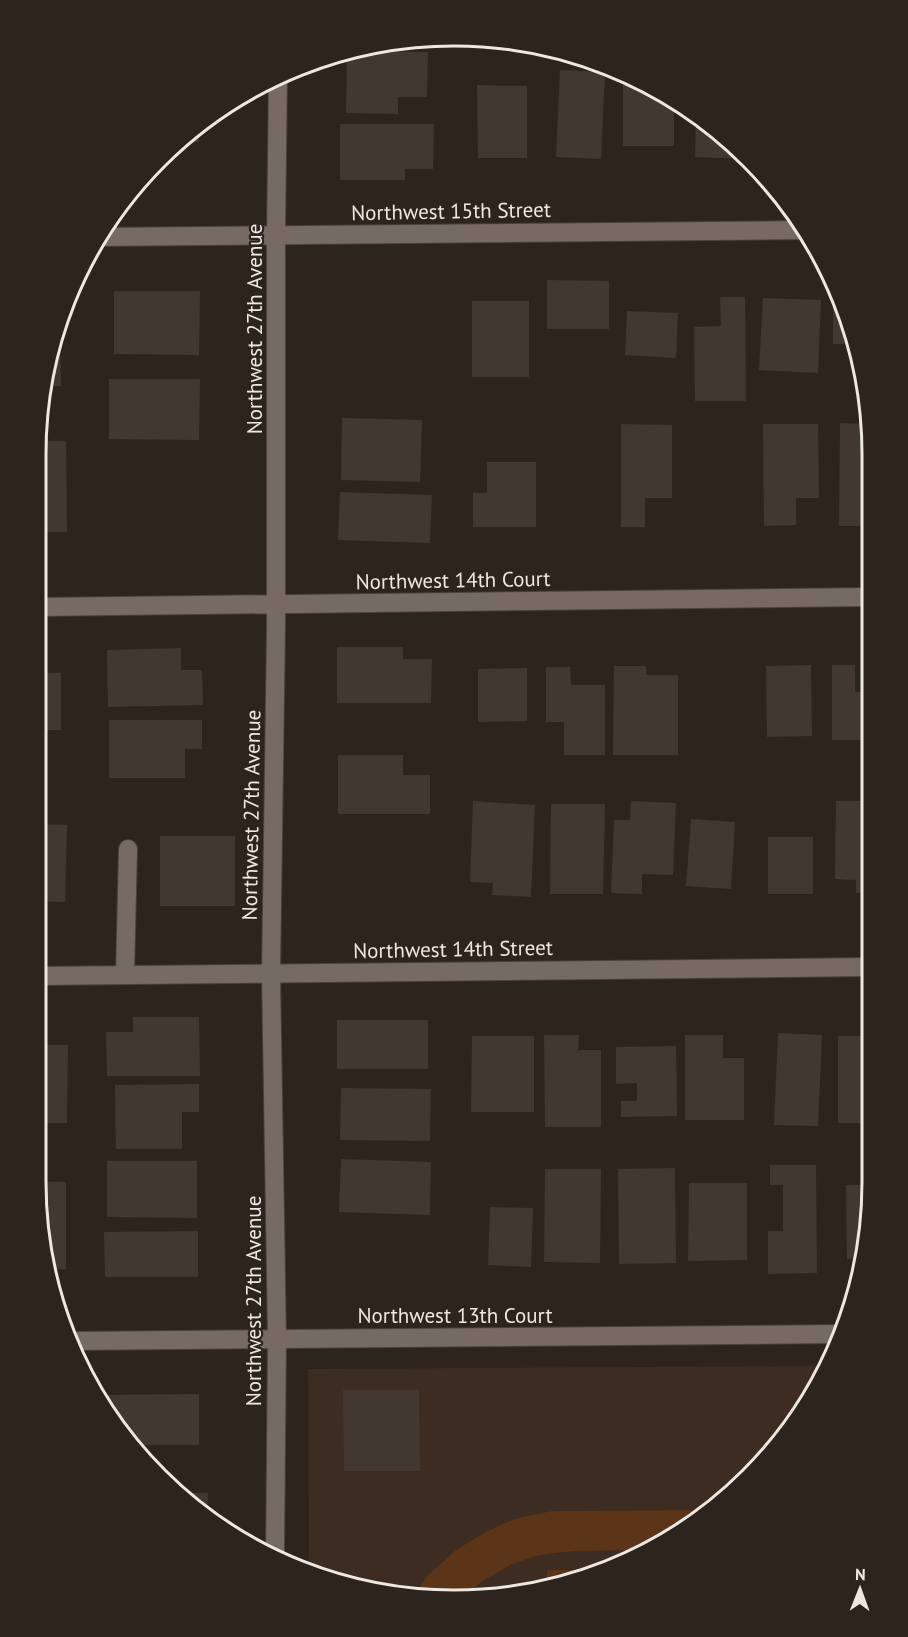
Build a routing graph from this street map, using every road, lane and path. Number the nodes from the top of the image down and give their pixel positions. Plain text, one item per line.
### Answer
1 (278, 87) edge
2 (794, 230) edge
3 (276, 236) junction
4 (109, 237) edge
5 (862, 597) edge
6 (276, 604) junction
7 (46, 607) edge
8 (128, 849) dead end
9 (862, 967) edge
10 (271, 974) junction
11 (125, 975) junction
12 (46, 976) edge
13 (832, 1334) edge
14 (277, 1339) junction
15 (79, 1341) edge
16 (275, 1548) edge

1 - 3 street, Northwest 27th Avenue
2 - 3 street, Northwest 15th Street
3 - 4 street, Northwest 15th Street
3 - 6 street, Northwest 27th Avenue
5 - 6 street, Northwest 14th Court
6 - 7 street, Northwest 14th Court
6 - 10 street, Northwest 27th Avenue
8 - 11 street
9 - 10 street, Northwest 14th Street
10 - 11 street, Northwest 14th Street
10 - 14 street, Northwest 27th Avenue
11 - 12 street, Northwest 14th Street
13 - 14 street, Northwest 13th Court
14 - 15 street, Northwest 13th Court
14 - 16 street, Northwest 27th Avenue

